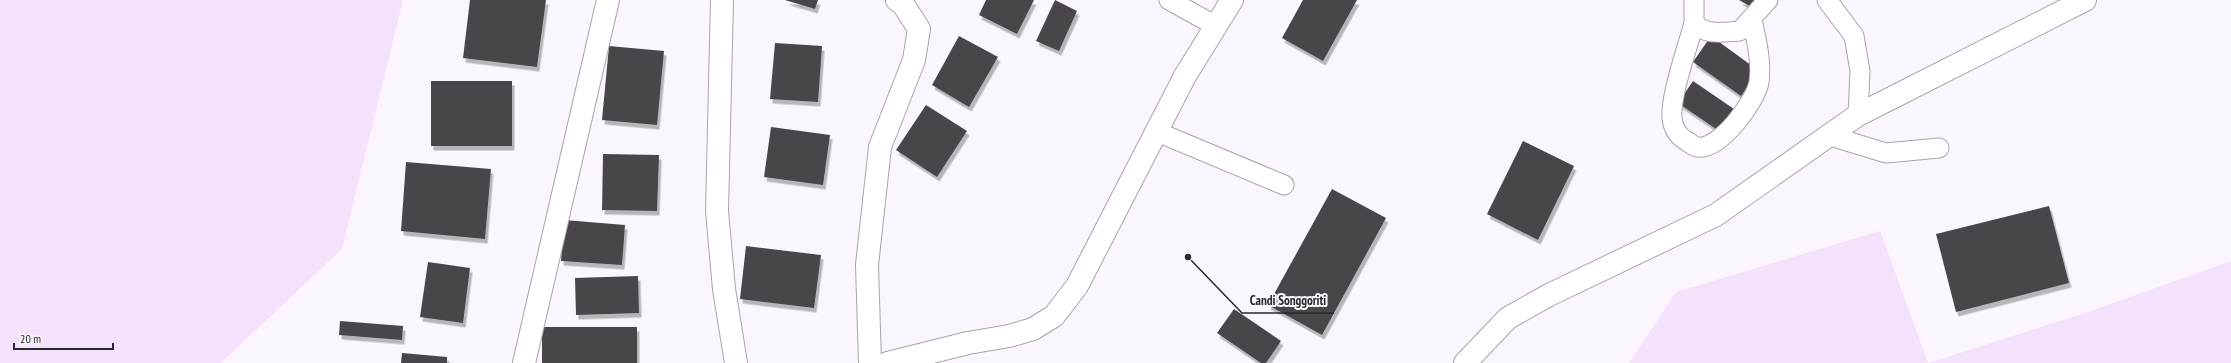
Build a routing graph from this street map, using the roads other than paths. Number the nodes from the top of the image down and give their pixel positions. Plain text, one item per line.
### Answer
1 (608, 0) edge
2 (722, 0) edge
3 (897, 0) edge
4 (1169, 0) edge
5 (1232, 0) edge
6 (1694, 0) edge
7 (1768, 0) edge
8 (1827, 0) edge
9 (2085, 0) edge
10 (1752, 19) junction
11 (1694, 23) junction
12 (1216, 26) junction
13 (1858, 115) junction
14 (1155, 131) junction
15 (1830, 136) junction
16 (1939, 148) dead end
17 (1284, 186) dead end
18 (524, 363) edge
19 (736, 363) edge
20 (870, 363) edge
21 (888, 363) edge
22 (1465, 363) edge

1 - 18 street
2 - 19 street
3 - 20 street
4 - 12 lane
5 - 12 street
6 - 11 lane
7 - 10 lane
8 - 13 lane
9 - 13 street
10 - 11 lane
10 - 11 lane
12 - 14 street
13 - 15 street
14 - 17 lane
14 - 21 street
15 - 16 lane
15 - 22 street

